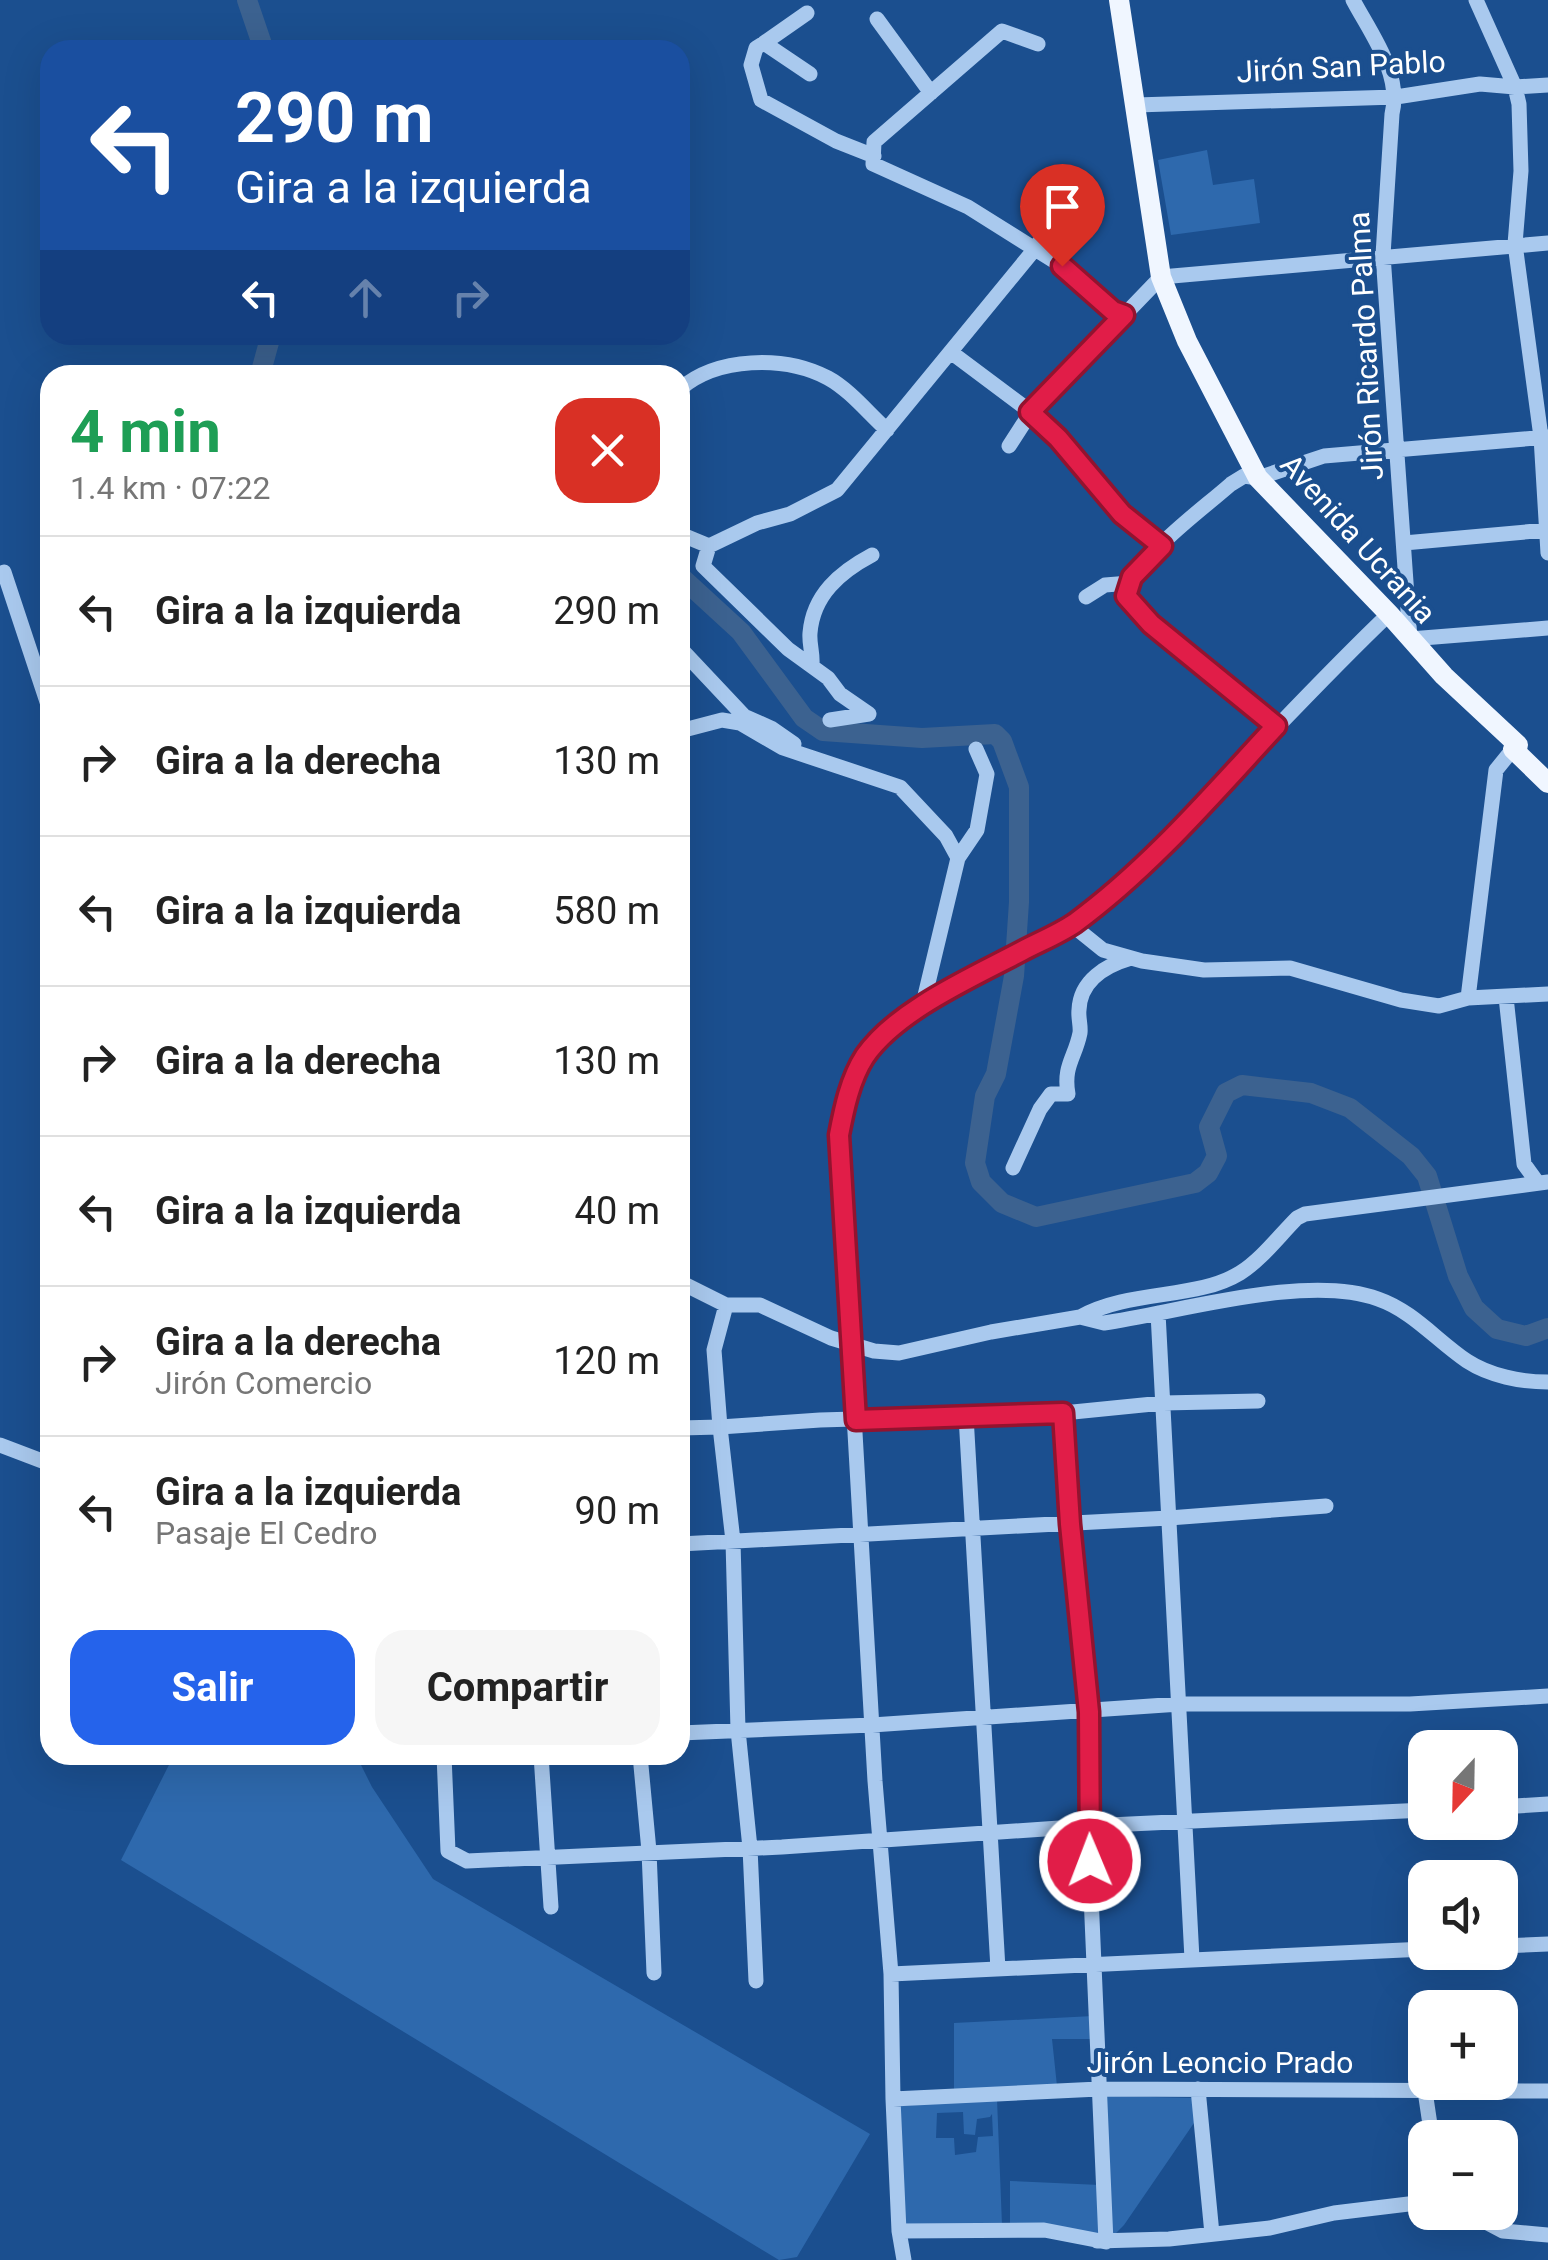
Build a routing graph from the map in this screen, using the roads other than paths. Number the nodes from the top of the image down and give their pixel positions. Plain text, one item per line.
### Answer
1 (1119, 0) edge
2 (1353, 0) edge
3 (1476, 0) edge
4 (807, 12) dead end
5 (877, 19) dead end
6 (764, 43) junction
7 (1038, 44) dead end
8 (810, 74) dead end
9 (1548, 85) edge
10 (1515, 87) junction
11 (931, 92) junction
12 (1396, 97) junction
13 (1136, 104) junction
14 (873, 160) junction
15 (1068, 200) dead end
16 (1548, 243) edge
17 (1515, 244) junction
18 (1034, 250) junction
19 (1383, 255) junction
20 (1161, 278) junction
21 (1124, 315) junction
22 (952, 352) junction
23 (690, 381) edge
24 (1030, 412) junction
25 (887, 430) junction
26 (1544, 437) edge
27 (1009, 446) dead end
28 (1398, 451) junction
29 (1258, 478) junction
30 (1547, 530) edge
31 (690, 538) edge
32 (1404, 543) junction
33 (709, 546) junction
34 (1162, 546) junction
35 (1548, 553) edge
36 (872, 555) dead end
37 (4, 572) dead end
38 (1130, 584) junction
39 (1086, 597) dead end
40 (1389, 614) junction
41 (1548, 628) edge
42 (1410, 640) junction
43 (690, 659) edge
44 (812, 665) junction
45 (40, 681) edge
46 (830, 720) dead end
47 (1276, 726) junction
48 (690, 728) edge
49 (976, 749) dead end
50 (1513, 749) junction
51 (807, 757) junction
52 (1548, 783) edge
53 (958, 858) junction
54 (1072, 925) junction
55 (1131, 958) junction
56 (1548, 994) edge
57 (1506, 997) junction
58 (1468, 998) junction
59 (922, 1008) junction
60 (1013, 1168) dead end
61 (1542, 1182) edge
62 (690, 1287) edge
63 (726, 1305) junction
64 (1158, 1313) junction
65 (1080, 1317) junction
66 (852, 1346) junction
67 (1548, 1382) edge
68 (1258, 1401) dead end
69 (1162, 1403) junction
70 (1063, 1413) junction
71 (966, 1416) junction
72 (856, 1420) junction
73 (720, 1427) junction
74 (690, 1428) edge
75 (0, 1444) edge
76 (40, 1460) edge
77 (1326, 1506) dead end
78 (1168, 1518) junction
79 (1070, 1524) junction
80 (974, 1528) junction
81 (863, 1534) junction
82 (733, 1541) junction
83 (690, 1543) edge
84 (1548, 1696) edge
85 (1180, 1704) junction
86 (1089, 1712) junction
87 (982, 1718) junction
88 (872, 1725) junction
89 (738, 1730) junction
90 (690, 1732) edge
91 (444, 1765) edge
92 (541, 1765) edge
93 (641, 1765) edge
94 (1548, 1804) edge
95 (1518, 1806) edge
96 (1408, 1811) edge
97 (1184, 1823) junction
98 (1088, 1826) junction
99 (992, 1834) junction
100 (880, 1840) junction
101 (750, 1848) junction
102 (649, 1851) junction
103 (548, 1856) junction
104 (552, 1906) dead end
105 (1548, 1944) edge
106 (1518, 1945) edge
107 (1408, 1950) edge
108 (1192, 1958) junction
109 (1094, 1964) junction
110 (998, 1968) junction
111 (654, 1973) dead end
112 (891, 1974) junction
113 (756, 1981) dead end
114 (1099, 2089) junction
115 (1198, 2089) junction
116 (1408, 2090) edge
117 (1518, 2091) edge
118 (1548, 2091) edge
119 (893, 2100) junction
120 (1408, 2204) edge
121 (1501, 2230) edge
122 (899, 2231) junction
123 (1212, 2234) junction
124 (1548, 2235) edge
125 (1106, 2242) junction
126 (904, 2260) edge

1 - 13 main road, Avenida Ucrania
2 - 12 street, Jirón Ricardo Palma
3 - 10 street
4 - 6 street
5 - 11 street
6 - 8 street
6 - 14 street
7 - 11 street
9 - 10 street, Jirón San Pablo
10 - 12 street, Jirón San Pablo
10 - 17 street
11 - 14 street
12 - 13 street, Jirón San Pablo
12 - 19 street, Jirón Ricardo Palma
13 - 20 main road, Avenida Ucrania
14 - 18 street
15 - 18 street
16 - 17 street
17 - 19 street
17 - 26 street
18 - 21 street
18 - 22 street
19 - 20 street
19 - 28 street, Jirón Ricardo Palma
20 - 21 street
20 - 29 main road, Avenida Ucrania
21 - 24 street
22 - 24 street
22 - 25 street
23 - 25 street
24 - 27 street
24 - 34 street
25 - 33 street
26 - 28 street
26 - 30 street
28 - 29 street
28 - 32 street, Jirón Ricardo Palma
29 - 34 street
29 - 40 main road, Avenida Ucrania
30 - 32 street
30 - 35 street
31 - 33 street
32 - 42 street, Jirón Ricardo Palma
33 - 44 street
34 - 38 street
36 - 44 street
37 - 45 street
38 - 39 street
38 - 47 street
40 - 42 main road, Avenida Ucrania
40 - 47 street
41 - 42 street
42 - 50 main road, Avenida Ucrania
43 - 51 street
44 - 46 street
47 - 54 street
48 - 51 street
49 - 53 street
50 - 52 main road, Avenida Ucrania
50 - 58 street
51 - 53 street
53 - 59 street
54 - 55 street
54 - 59 street
55 - 58 street
55 - 60 street
56 - 57 street
57 - 58 street
57 - 61 street
59 - 66 street
61 - 65 street
62 - 63 street
63 - 66 street
63 - 73 street
64 - 65 street
64 - 67 street
64 - 69 street
65 - 66 street
66 - 72 street
68 - 69 street
69 - 70 street
69 - 78 street
70 - 71 street
70 - 79 street
71 - 72 street
71 - 80 street
72 - 73 street
72 - 81 street
73 - 74 street
73 - 82 street
75 - 76 street
77 - 78 street
78 - 79 street
78 - 85 street
79 - 80 street
79 - 86 street
80 - 81 street
80 - 87 street
81 - 82 street
81 - 88 street
82 - 83 street
82 - 89 street
84 - 85 street
85 - 86 street
85 - 97 street
86 - 87 street
86 - 98 street
87 - 88 street
87 - 99 street
88 - 89 street
88 - 100 street
89 - 90 street
89 - 101 street
91 - 103 street
92 - 103 street
93 - 102 street
94 - 95 street
96 - 97 street
97 - 98 street
97 - 108 street
98 - 99 street
98 - 109 street
99 - 100 street
99 - 110 street
100 - 101 street
100 - 112 street
101 - 102 street
101 - 113 street
102 - 103 street
102 - 111 street
103 - 104 street
105 - 106 street
107 - 108 street
108 - 109 street
109 - 110 street
109 - 114 street
110 - 112 street
112 - 119 street
114 - 115 street, Jirón Leoncio Prado
114 - 119 street, Jirón Leoncio Prado
114 - 125 street
115 - 116 street, Jirón Leoncio Prado
115 - 123 street
117 - 118 street, Jirón Leoncio Prado
119 - 122 street
120 - 123 street
121 - 124 street
122 - 125 street
122 - 126 street
123 - 125 street

